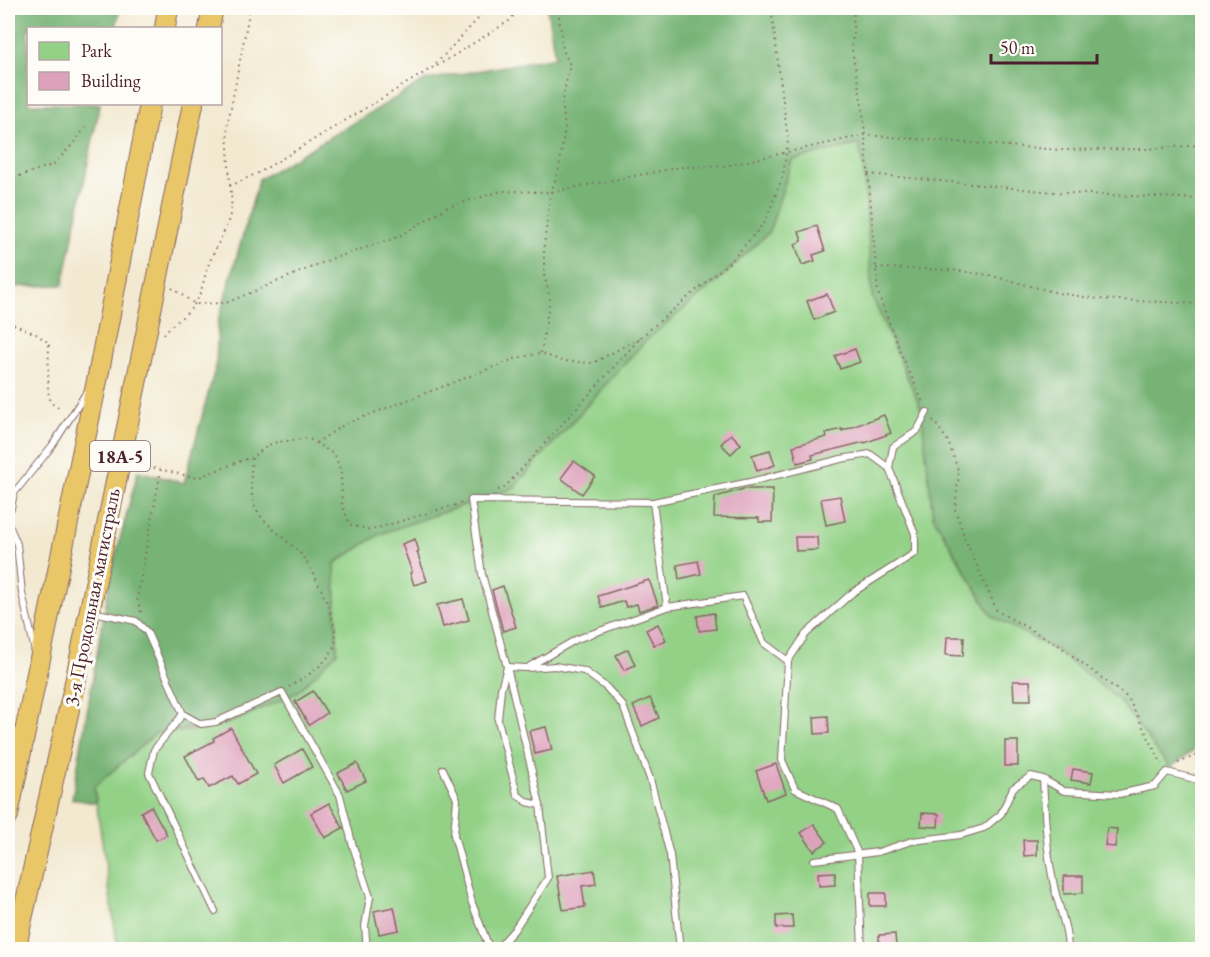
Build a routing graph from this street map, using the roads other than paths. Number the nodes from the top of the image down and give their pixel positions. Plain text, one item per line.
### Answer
1 (168, 8) edge
2 (213, 8) edge
3 (165, 27) edge
4 (209, 27) edge
5 (150, 105) edge
6 (194, 105) edge
7 (99, 371) junction
8 (927, 412) road end
9 (890, 468) junction
10 (653, 502) junction
11 (11, 508) dead end
12 (8, 523) edge
13 (667, 607) junction
14 (88, 612) junction
15 (788, 662) junction
16 (38, 667) junction
17 (507, 667) junction
18 (527, 668) junction
19 (183, 714) junction
20 (443, 769) dead end
21 (1043, 778) junction
22 (1203, 781) edge
23 (540, 805) junction
24 (9, 807) edge
25 (858, 854) junction
26 (814, 860) dead end
27 (215, 911) dead end
28 (15, 950) edge
29 (367, 950) edge
30 (490, 950) edge
31 (496, 950) edge
32 (680, 950) edge
33 (862, 950) edge
34 (1068, 950) edge

1 - 3 highway
2 - 4 highway
5 - 7 highway, 3-я Продольная магистраль / 18А-5
6 - 14 highway, 3-я Продольная магистраль / 18А-5
7 - 11 lane
7 - 16 highway, 3-я Продольная магистраль / 18А-5
8 - 9 lane
9 - 10 lane
9 - 15 lane
10 - 13 lane
10 - 17 lane
12 - 16 lane
13 - 15 lane
13 - 18 lane
14 - 19 lane
14 - 28 highway, 3-я Продольная магистраль / 18А-5
15 - 25 lane
16 - 24 highway, 3-я Продольная магистраль / 18А-5
17 - 18 lane
17 - 23 lane
17 - 23 lane
18 - 32 lane
19 - 27 lane
19 - 29 lane
20 - 30 lane
21 - 22 lane
21 - 25 lane
21 - 34 lane
23 - 31 lane
25 - 26 lane
25 - 33 lane

